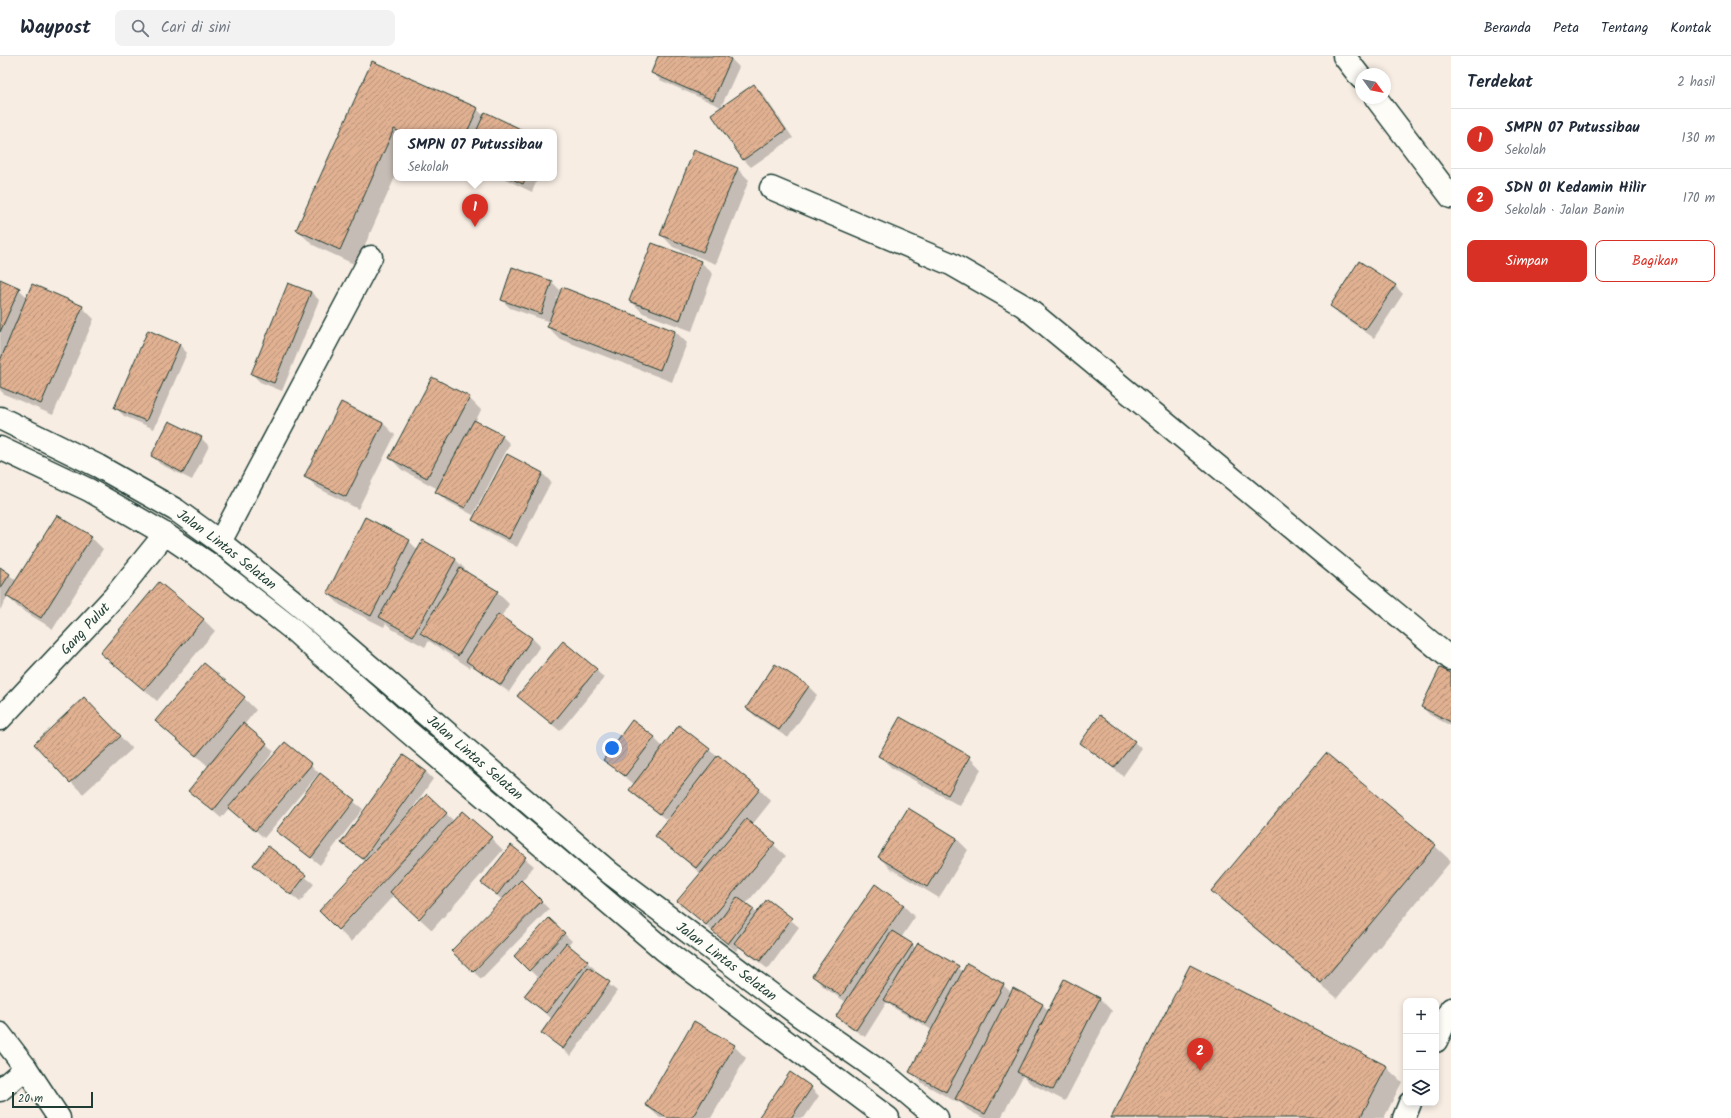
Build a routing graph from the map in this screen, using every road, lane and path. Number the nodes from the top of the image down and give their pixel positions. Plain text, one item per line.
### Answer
1 (1344, 56) edge
2 (1355, 70) edge
3 (1381, 104) edge
4 (772, 188) dead end
5 (1451, 197) edge
6 (371, 257) dead end
7 (0, 418) edge
8 (0, 448) edge
9 (165, 534) junction
10 (220, 542) junction
11 (1451, 659) edge
12 (0, 719) edge
13 (610, 873) junction
14 (594, 892) junction
15 (1451, 1009) edge
16 (0, 1034) edge
17 (1439, 1035) edge
18 (26, 1068) junction
19 (0, 1090) edge
20 (1409, 1106) edge
21 (59, 1118) edge
22 (888, 1118) edge
23 (937, 1118) edge
24 (1404, 1118) edge

1 - 2 main road
3 - 5 main road
4 - 11 main road
6 - 10 main road
7 - 10 main road, Jalan Lintas Selatan
8 - 9 main road, Jalan Lintas Selatan
9 - 12 main road, Gang Pulut
9 - 14 main road, Jalan Lintas Selatan
10 - 13 main road, Jalan Lintas Selatan
13 - 14 main road
13 - 23 main road, Jalan Lintas Selatan
14 - 22 main road, Jalan Lintas Selatan
15 - 17 main road
16 - 18 main road
18 - 19 main road
18 - 21 main road
20 - 24 main road

